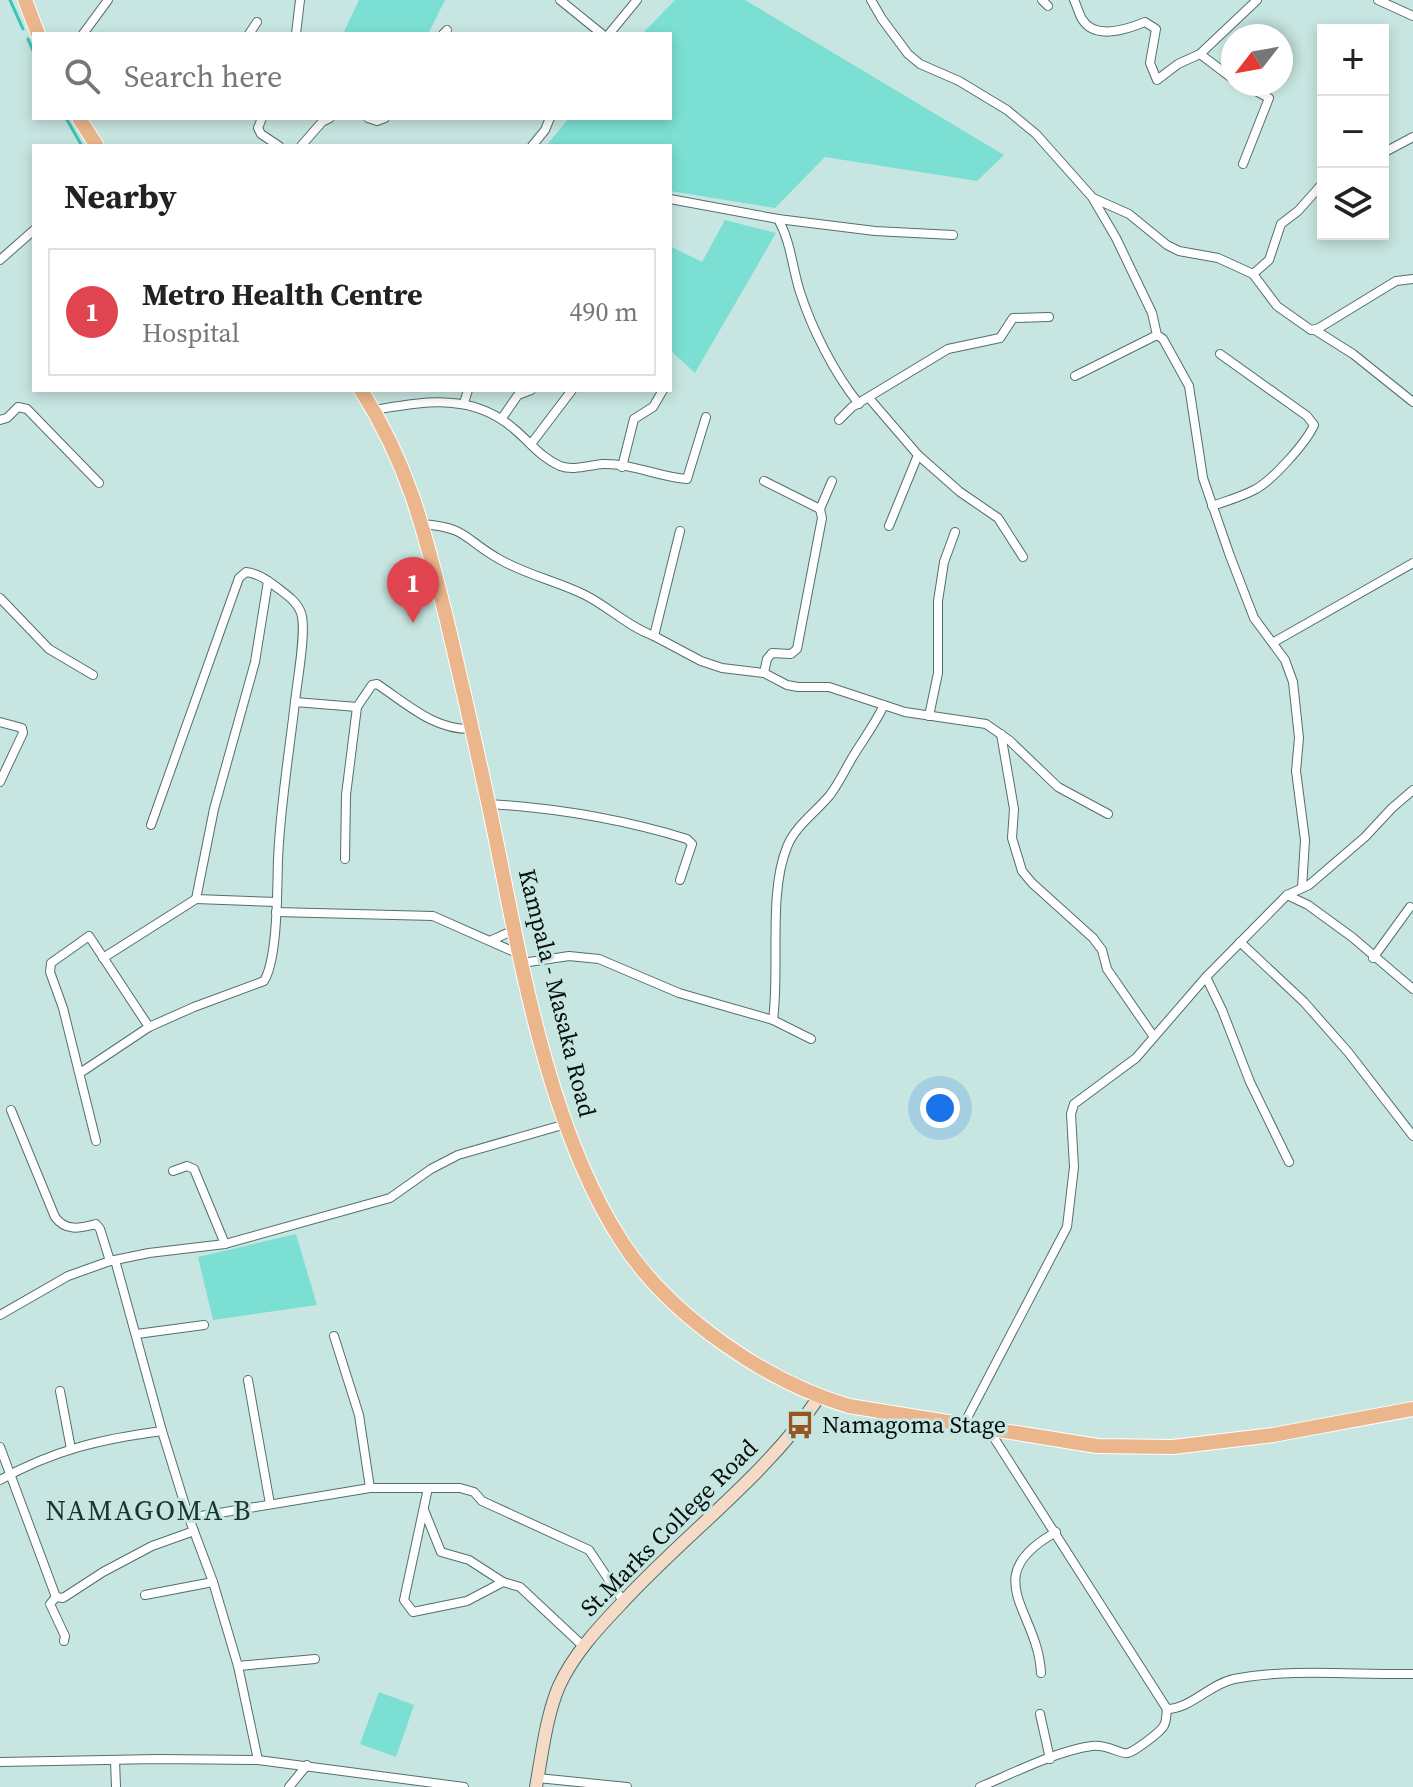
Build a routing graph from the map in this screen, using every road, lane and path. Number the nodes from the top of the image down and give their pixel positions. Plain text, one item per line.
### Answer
1 (25, 0) edge
2 (108, 0) edge
3 (300, 0) edge
4 (560, 0) edge
5 (637, 0) edge
6 (883, 0) edge
7 (1074, 0) edge
8 (1257, 0) edge
9 (1378, 0) edge
10 (874, 4) edge
11 (1413, 16) edge
12 (257, 22) dead end
13 (37, 32) edge
14 (84, 32) edge
15 (250, 32) edge
16 (296, 32) edge
17 (600, 32) edge
18 (611, 32) edge
19 (1200, 54) junction
20 (1221, 70) edge
21 (1265, 96) edge
22 (80, 120) edge
23 (261, 120) edge
24 (324, 120) edge
25 (549, 120) edge
26 (1413, 137) edge
27 (96, 144) edge
28 (276, 144) edge
29 (303, 144) edge
30 (534, 144) edge
31 (1389, 150) edge
32 (1243, 164) dead end
33 (1317, 190) edge
34 (1092, 197) junction
35 (672, 199) edge
36 (778, 219) junction
37 (32, 232) edge
38 (953, 235) dead end
39 (0, 260) edge
40 (1253, 274) junction
41 (1413, 279) edge
42 (1049, 317) dead end
43 (1315, 330) junction
44 (1157, 335) junction
45 (1220, 354) dead end
46 (1075, 376) dead end
47 (362, 392) edge
48 (467, 392) edge
49 (526, 392) edge
50 (570, 392) edge
51 (662, 392) edge
52 (869, 398) junction
53 (1413, 402) edge
54 (464, 403) junction
55 (859, 404) junction
56 (374, 410) junction
57 (706, 417) dead end
58 (502, 418) junction
59 (0, 420) edge
60 (839, 420) dead end
61 (531, 444) junction
62 (918, 455) junction
63 (622, 467) junction
64 (764, 481) dead end
65 (832, 481) dead end
66 (99, 483) dead end
67 (1212, 506) junction
68 (820, 509) junction
69 (422, 524) junction
70 (889, 526) dead end
71 (680, 531) dead end
72 (955, 532) dead end
73 (1023, 557) dead end
74 (1413, 563) edge
75 (268, 581) junction
76 (0, 598) edge
77 (654, 636) junction
78 (1274, 642) junction
79 (764, 673) junction
80 (93, 675) dead end
81 (295, 702) junction
82 (884, 705) junction
83 (357, 707) junction
84 (929, 716) junction
85 (0, 722) edge
86 (473, 729) junction
87 (1001, 734) junction
88 (0, 782) edge
89 (1413, 790) edge
90 (489, 804) junction
91 (1108, 814) dead end
92 (151, 825) dead end
93 (345, 859) dead end
94 (680, 880) dead end
95 (1302, 888) junction
96 (1287, 895) junction
97 (196, 899) junction
98 (276, 907) junction
99 (1410, 907) dead end
100 (514, 930) junction
101 (492, 940) junction
102 (1240, 942) junction
103 (103, 958) junction
104 (520, 958) junction
105 (1373, 958) junction
106 (1206, 977) junction
107 (1413, 989) edge
108 (773, 1020) junction
109 (149, 1027) junction
110 (1154, 1037) junction
111 (811, 1039) dead end
112 (80, 1073) junction
113 (11, 1110) dead end
114 (566, 1124) junction
115 (1413, 1136) edge
116 (96, 1141) dead end
117 (1289, 1162) dead end
118 (173, 1171) dead end
119 (225, 1244) junction
120 (112, 1261) junction
121 (0, 1315) edge
122 (204, 1325) dead end
123 (137, 1334) junction
124 (334, 1336) dead end
125 (248, 1380) dead end
126 (60, 1391) dead end
127 (819, 1397) junction
128 (1413, 1409) edge
129 (964, 1424) junction
130 (988, 1429) junction
131 (162, 1431) junction
132 (0, 1447) edge
133 (71, 1449) junction
134 (11, 1474) junction
135 (0, 1480) edge
136 (370, 1488) junction
137 (428, 1488) junction
138 (270, 1504) junction
139 (423, 1508) junction
140 (189, 1518) junction
141 (194, 1531) junction
142 (1056, 1532) junction
143 (213, 1582) junction
144 (503, 1582) junction
145 (145, 1595) dead end
146 (56, 1597) junction
147 (623, 1601) junction
148 (64, 1641) dead end
149 (583, 1646) junction
150 (315, 1659) dead end
151 (238, 1666) junction
152 (1041, 1673) dead end
153 (1413, 1674) edge
154 (1167, 1709) junction
155 (1040, 1714) dead end
156 (1050, 1759) junction
157 (115, 1760) junction
158 (258, 1760) junction
159 (0, 1762) edge
160 (307, 1765) junction
161 (537, 1782) edge
162 (116, 1787) edge
163 (289, 1787) edge
164 (464, 1787) edge
165 (627, 1787) edge
166 (980, 1787) edge

1 - 13 main road
2 - 14 street
3 - 16 street
4 - 17 street
5 - 18 street
6 - 10 street
7 - 19 street
8 - 19 street
9 - 11 street
10 - 34 street
12 - 15 street
19 - 20 street
21 - 32 street
22 - 27 main road
23 - 28 street
24 - 29 street
25 - 30 street
26 - 31 street
33 - 40 street
34 - 40 street
34 - 44 street
35 - 36 street
36 - 38 street
36 - 55 street
37 - 39 street
40 - 43 street
41 - 43 street
42 - 52 street
43 - 53 street
44 - 46 street
44 - 67 street
45 - 67 street
47 - 56 main road, Kampala - Masaka Road
48 - 54 street
49 - 58 street
50 - 61 street
51 - 63 street
52 - 55 street
52 - 62 street
54 - 56 street
54 - 58 street
55 - 60 street
56 - 69 main road, Kampala - Masaka Road
57 - 63 street
58 - 61 street
59 - 66 street
61 - 63 street
62 - 70 street
62 - 73 street
64 - 68 street
65 - 68 street
67 - 78 street
68 - 79 street
69 - 77 street
69 - 86 main road, Kampala - Masaka Road
71 - 77 street
72 - 84 street
74 - 78 street
75 - 81 street
75 - 92 street
75 - 97 street
76 - 80 street
77 - 79 street
78 - 95 street
79 - 82 street
81 - 83 street
81 - 98 street
82 - 84 street
82 - 108 street
83 - 86 street
83 - 93 street
84 - 87 street
85 - 88 street
86 - 90 main road, Kampala - Masaka Road
87 - 91 street
87 - 110 street
89 - 95 street
90 - 94 street
90 - 100 main road, Kampala - Masaka Road
95 - 96 street
96 - 102 street
96 - 105 street
97 - 98 street
97 - 103 street
98 - 101 street
98 - 109 street
99 - 105 street
100 - 101 street
100 - 104 main road, Kampala - Masaka Road
101 - 104 street
102 - 106 street
102 - 115 street
103 - 109 street
103 - 112 street
104 - 108 street
104 - 114 main road, Kampala - Masaka Road
105 - 107 street
106 - 110 street
106 - 117 street
108 - 111 street
109 - 112 street
110 - 129 street
112 - 116 street
113 - 120 street
114 - 119 street
114 - 127 main road, Kampala - Masaka Road
118 - 119 street
119 - 120 street
120 - 121 street
120 - 123 street
122 - 123 street
123 - 131 street
124 - 136 street
125 - 138 street
126 - 133 street
127 - 129 main road, Kampala - Masaka Road
127 - 147 main road, St.Marks College Road
128 - 130 main road, Kampala - Masaka Road
129 - 130 main road, Kampala - Masaka Road
130 - 142 street
131 - 133 street
131 - 140 street
132 - 134 street
133 - 134 street
134 - 135 street
134 - 146 street
136 - 137 street
136 - 138 street
137 - 139 street
137 - 147 street
138 - 140 street
139 - 144 street
139 - 144 street
140 - 141 street
141 - 143 street
141 - 146 street
142 - 152 street
142 - 154 street
143 - 145 street
143 - 151 street
144 - 149 street
146 - 148 street
147 - 149 main road, St.Marks College Road
149 - 161 main road, St.Marks College Road
150 - 151 street
151 - 158 street
153 - 154 street
154 - 156 street
155 - 156 street
156 - 166 street
157 - 158 street
157 - 159 street
157 - 162 street
158 - 160 street
160 - 163 street
160 - 164 street
161 - 165 street

